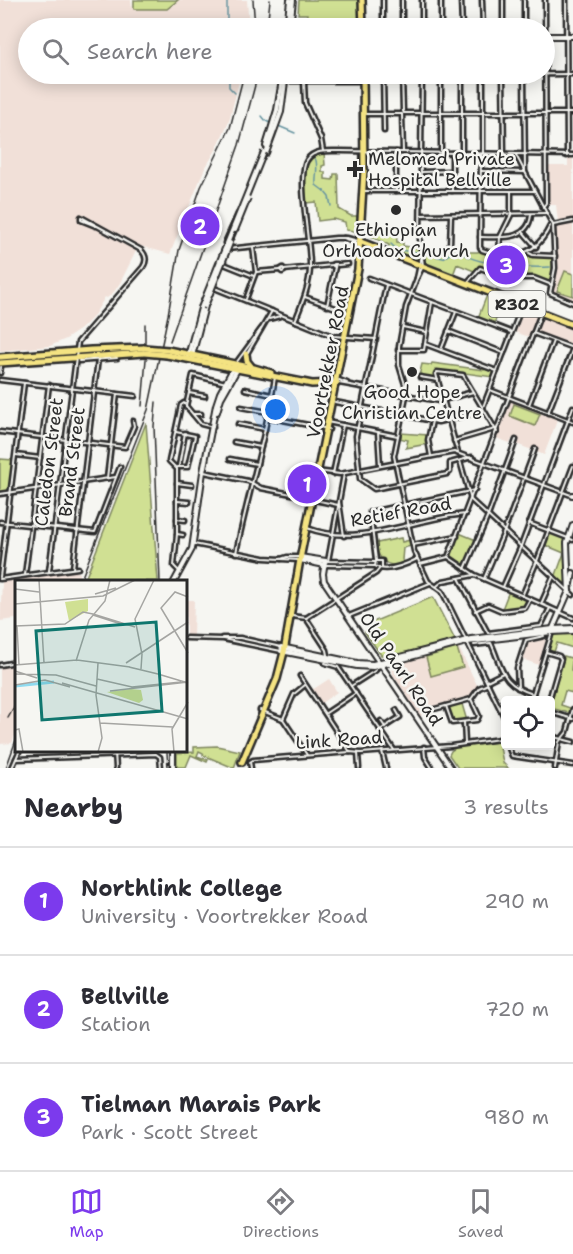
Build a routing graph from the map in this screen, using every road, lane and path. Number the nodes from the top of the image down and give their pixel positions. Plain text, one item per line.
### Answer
1 (291, 0) edge
2 (362, 0) edge
3 (383, 0) edge
4 (402, 0) edge
5 (422, 0) edge
6 (441, 0) edge
7 (461, 0) edge
8 (482, 0) edge
9 (503, 0) edge
10 (524, 0) edge
11 (545, 0) edge
12 (566, 0) edge
13 (290, 18) edge
14 (363, 18) edge
15 (383, 18) edge
16 (402, 18) edge
17 (422, 18) edge
18 (441, 18) edge
19 (462, 18) edge
20 (483, 18) edge
21 (503, 18) edge
22 (524, 18) edge
23 (545, 18) edge
24 (555, 36) edge
25 (566, 36) junction
26 (573, 36) edge
27 (555, 75) edge
28 (566, 75) junction
29 (573, 75) edge
30 (283, 84) edge
31 (300, 84) edge
32 (364, 84) edge
33 (383, 84) edge
34 (402, 84) edge
35 (422, 84) edge
36 (441, 84) edge
37 (462, 84) edge
38 (483, 84) edge
39 (504, 84) edge
40 (524, 84) edge
41 (545, 84) edge
42 (304, 87) joint
43 (403, 113) junction
44 (422, 113) junction
45 (441, 113) junction
46 (462, 113) junction
47 (483, 113) junction
48 (504, 113) junction
49 (525, 113) junction
50 (546, 113) junction
51 (566, 113) junction
52 (573, 113) edge
53 (363, 114) junction
54 (384, 114) junction
55 (384, 131) dead end
56 (323, 151) junction
57 (363, 151) junction
58 (396, 152) junction
59 (403, 152) junction
60 (422, 152) junction
61 (441, 153) junction
62 (452, 153) junction
63 (462, 153) junction
64 (482, 154) junction
65 (504, 155) junction
66 (516, 155) junction
67 (525, 155) junction
68 (546, 156) junction
69 (567, 156) junction
70 (573, 156) edge
71 (364, 170) junction
72 (452, 171) junction
73 (481, 171) junction
74 (422, 172) junction
75 (525, 172) junction
76 (535, 190) junction
77 (365, 191) junction
78 (396, 191) junction
79 (421, 191) junction
80 (452, 191) junction
81 (481, 192) junction
82 (511, 192) junction
83 (543, 207) junction
84 (547, 213) junction
85 (421, 215) junction
86 (451, 215) junction
87 (480, 215) junction
88 (511, 215) junction
89 (531, 215) junction
90 (81, 219) dead end
91 (573, 221) edge
92 (552, 226) junction
93 (363, 228) junction
94 (523, 232) junction
95 (480, 237) junction
96 (500, 237) junction
97 (308, 241) junction
98 (363, 244) junction
99 (450, 245) dead end
100 (253, 247) junction
101 (536, 247) junction
102 (226, 249) junction
103 (529, 253) junction
104 (499, 255) junction
105 (555, 255) junction
106 (224, 264) dead end
107 (348, 264) dead end
108 (335, 266) junction
109 (310, 267) junction
110 (421, 267) junction
111 (255, 274) junction
112 (369, 278) dead end
113 (386, 285) junction
114 (466, 285) junction
115 (552, 285) junction
116 (410, 294) junction
117 (305, 296) junction
118 (245, 300) junction
119 (432, 302) junction
120 (573, 303) edge
121 (327, 306) junction
122 (522, 306) junction
123 (272, 311) junction
124 (456, 312) junction
125 (350, 313) junction
126 (541, 313) junction
127 (283, 316) junction
128 (267, 320) junction
129 (295, 321) junction
130 (573, 325) edge
131 (263, 327) junction
132 (402, 327) junction
133 (448, 331) junction
134 (426, 332) junction
135 (512, 333) junction
136 (533, 333) junction
137 (377, 337) junction
138 (346, 338) junction
139 (553, 341) junction
140 (424, 345) junction
141 (573, 348) edge
142 (399, 350) junction
143 (441, 350) junction
144 (504, 352) junction
145 (246, 354) junction
146 (190, 355) junction
147 (77, 356) junction
148 (0, 357) edge
149 (117, 358) dead end
150 (98, 360) junction
151 (0, 363) edge
152 (237, 366) junction
153 (1, 367) edge
154 (254, 368) junction
155 (497, 371) junction
156 (0, 373) edge
157 (276, 376) junction
158 (420, 377) dead end
159 (0, 380) edge
160 (438, 380) junction
161 (24, 382) junction
162 (337, 382) junction
163 (227, 383) junction
164 (49, 386) junction
165 (367, 387) junction
166 (71, 388) junction
167 (245, 389) dead end
168 (490, 390) junction
169 (94, 391) junction
170 (473, 392) junction
171 (189, 393) junction
172 (117, 394) junction
173 (272, 395) junction
174 (406, 395) junction
175 (135, 396) dead end
176 (205, 396) dead end
177 (509, 398) junction
178 (444, 400) junction
179 (335, 402) junction
180 (529, 405) junction
181 (186, 406) junction
182 (241, 407) dead end
183 (573, 407) edge
184 (362, 408) junction
185 (483, 408) junction
186 (268, 412) junction
187 (548, 413) junction
188 (193, 414) junction
189 (201, 414) dead end
190 (402, 416) junction
191 (267, 417) junction
192 (449, 420) junction
193 (568, 420) junction
194 (134, 421) dead end
195 (432, 422) junction
196 (573, 422) edge
197 (238, 424) dead end
198 (343, 425) junction
199 (328, 426) junction
200 (212, 428) junction
201 (357, 428) junction
202 (265, 429) junction
203 (496, 430) junction
204 (0, 432) edge
205 (175, 432) junction
206 (378, 432) junction
207 (185, 433) junction
208 (18, 435) junction
209 (398, 436) junction
210 (42, 437) junction
211 (65, 440) junction
212 (516, 440) dead end
213 (234, 441) dead end
214 (454, 441) junction
215 (88, 443) junction
216 (111, 446) junction
217 (261, 447) junction
218 (535, 449) dead end
219 (458, 453) junction
220 (15, 455) junction
221 (465, 455) junction
222 (431, 456) junction
223 (472, 457) junction
224 (40, 458) junction
225 (230, 459) dead end
226 (462, 460) junction
227 (485, 462) junction
228 (396, 463) junction
229 (257, 464) junction
230 (178, 466) junction
231 (380, 466) junction
232 (573, 466) edge
233 (120, 468) dead end
234 (505, 470) junction
235 (319, 471) junction
236 (359, 471) junction
237 (203, 472) junction
238 (333, 474) junction
239 (344, 474) junction
240 (117, 476) junction
241 (524, 477) junction
242 (107, 478) junction
243 (83, 481) junction
244 (177, 483) junction
245 (253, 484) junction
246 (400, 484) junction
247 (544, 484) junction
248 (60, 485) junction
249 (192, 485) dead end
250 (36, 489) junction
251 (475, 490) junction
252 (468, 492) junction
253 (563, 492) junction
254 (10, 493) junction
255 (0, 494) edge
256 (573, 495) edge
257 (313, 499) junction
258 (471, 500) junction
259 (177, 501) junction
260 (189, 502) dead end
261 (338, 503) junction
262 (404, 505) junction
263 (466, 514) junction
264 (488, 516) junction
265 (177, 519) junction
266 (185, 520) dead end
267 (0, 522) edge
268 (7, 523) junction
269 (529, 524) junction
270 (31, 525) junction
271 (409, 525) junction
272 (573, 525) edge
273 (54, 528) junction
274 (307, 528) junction
275 (78, 531) junction
276 (504, 531) junction
277 (549, 531) junction
278 (372, 533) junction
279 (177, 534) junction
280 (333, 534) junction
281 (183, 535) dead end
282 (344, 536) junction
283 (455, 538) junction
284 (570, 539) edge
285 (194, 544) junction
286 (413, 545) junction
287 (521, 546) junction
288 (2, 549) edge
289 (236, 553) junction
290 (448, 557) junction
291 (301, 559) junction
292 (417, 560) junction
293 (327, 562) junction
294 (537, 562) junction
295 (378, 564) junction
296 (420, 564) junction
297 (73, 568) junction
298 (78, 568) dead end
299 (326, 570) junction
300 (467, 570) junction
301 (49, 571) junction
302 (179, 571) junction
303 (573, 573) edge
304 (25, 575) junction
305 (474, 575) junction
306 (466, 576) junction
307 (553, 577) junction
308 (0, 578) edge
309 (459, 578) junction
310 (323, 579) junction
311 (484, 579) junction
312 (175, 580) edge
313 (430, 582) junction
314 (329, 586) junction
315 (437, 586) junction
316 (503, 587) junction
317 (570, 593) edge
318 (522, 596) junction
319 (337, 599) junction
320 (530, 599) junction
321 (541, 604) junction
322 (550, 608) junction
323 (475, 610) junction
324 (560, 612) junction
325 (290, 615) junction
326 (349, 616) junction
327 (306, 618) junction
328 (573, 618) edge
329 (557, 620) junction
330 (560, 628) junction
331 (553, 630) junction
332 (573, 630) edge
333 (545, 634) junction
334 (188, 638) edge
335 (549, 640) junction
336 (467, 641) junction
337 (474, 645) dead end
338 (283, 649) junction
339 (545, 652) junction
340 (327, 656) junction
341 (334, 661) junction
342 (15, 662) edge
343 (325, 663) dead end
344 (381, 664) junction
345 (0, 665) edge
346 (376, 670) dead end
347 (503, 673) junction
348 (300, 676) dead end
349 (277, 679) junction
350 (487, 683) junction
351 (305, 685) junction
352 (351, 686) junction
353 (269, 689) junction
354 (518, 689) junction
355 (356, 693) junction
356 (533, 694) joint
357 (550, 696) edge
358 (471, 699) junction
359 (446, 706) junction
360 (573, 709) edge
361 (396, 710) dead end
362 (431, 710) dead end
363 (262, 711) junction
364 (501, 711) edge
365 (325, 714) junction
366 (555, 714) edge
367 (283, 719) junction
368 (572, 719) edge
369 (381, 721) dead end
370 (464, 722) junction
371 (385, 727) junction
372 (380, 730) junction
373 (255, 734) junction
374 (555, 737) edge
375 (562, 738) junction
376 (501, 739) edge
377 (249, 742) junction
378 (573, 742) edge
379 (465, 743) junction
380 (436, 746) junction
381 (424, 747) junction
382 (394, 750) junction
383 (510, 750) edge
384 (382, 751) junction
385 (350, 752) junction
386 (19, 753) edge
387 (358, 753) junction
388 (307, 755) junction
389 (115, 756) junction
390 (16, 759) junction
391 (555, 762) junction
392 (241, 765) edge
393 (573, 765) edge
394 (12, 768) edge
395 (116, 768) edge
396 (161, 768) edge
397 (251, 768) edge
398 (359, 768) edge
399 (386, 768) edge
400 (432, 768) edge
401 (451, 768) edge
402 (555, 768) edge

1 - 13 main road
2 - 14 main road
3 - 15 street
4 - 16 street
5 - 17 street
6 - 18 street
7 - 19 street
8 - 20 street
9 - 21 street
10 - 22 street
11 - 23 street
12 - 25 street
24 - 25 main road
25 - 26 main road
25 - 28 street
27 - 28 street
28 - 29 street
28 - 51 street
30 - 146 main road, bridge
31 - 42 street
32 - 53 main road, Voortrekker Road
33 - 54 street
34 - 43 street
35 - 44 street
36 - 45 street
37 - 46 street
38 - 47 street
39 - 48 street
40 - 49 street
41 - 50 street
42 - 56 street
43 - 44 street
43 - 54 street
43 - 59 street
44 - 45 street
44 - 60 street
45 - 46 street
45 - 61 street
46 - 47 street
46 - 63 street
47 - 48 street
47 - 64 street
48 - 49 street
48 - 65 street
49 - 50 street
49 - 67 street
50 - 51 street
50 - 68 street
51 - 52 street
51 - 69 street
53 - 54 street
53 - 57 main road, Voortrekker Road
54 - 55 street
56 - 57 street
56 - 97 street
57 - 58 street
57 - 71 main road, Voortrekker Road
58 - 59 street
58 - 78 street
59 - 60 street
60 - 61 street
60 - 74 street
61 - 62 street
62 - 63 street
62 - 72 street
63 - 64 street
64 - 65 street
64 - 73 street
65 - 66 street
66 - 67 street
66 - 75 street
67 - 68 street
67 - 75 street
68 - 69 street
68 - 83 street
69 - 70 street
71 - 77 main road, Voortrekker Road
71 - 93 main road, Voortrekker Road
72 - 74 street
72 - 80 street
73 - 75 street
73 - 81 street
74 - 79 street
75 - 76 street
76 - 82 street
76 - 83 street
77 - 78 street
77 - 93 main road, Voortrekker Road
78 - 79 street
79 - 80 street
79 - 85 street
80 - 81 street
81 - 82 street
81 - 87 street
82 - 88 street
83 - 84 street
84 - 89 street
84 - 92 street
85 - 86 street
85 - 110 street
86 - 87 street
86 - 99 street
87 - 88 street
87 - 95 street
88 - 89 street
88 - 96 street
89 - 94 street
90 - 147 street
91 - 92 street
92 - 101 street
92 - 105 street
93 - 98 main road, Voortrekker Road
94 - 96 street
94 - 101 street
95 - 96 street
95 - 104 street
96 - 104 street
97 - 98 street
97 - 100 street
97 - 109 street
98 - 110 main road, R302
98 - 125 main road, Voortrekker Road
98 - 138 main road, Voortrekker Road
100 - 102 street
100 - 111 street
101 - 103 street
102 - 102 street
102 - 118 street
103 - 104 street
103 - 105 street
105 - 115 street
106 - 111 street
107 - 108 street
108 - 109 street
108 - 121 street
109 - 111 street
109 - 117 street
110 - 114 main road, R302
110 - 116 street
111 - 118 street
112 - 113 street
113 - 116 street
113 - 137 street
114 - 115 street
114 - 122 main road, R302
115 - 120 street
116 - 119 street
116 - 132 street
117 - 121 street
117 - 129 street
118 - 123 street
119 - 124 street
119 - 134 street
121 - 125 street
122 - 126 main road, R302
122 - 135 street
123 - 127 street
123 - 128 street
124 - 133 street
124 - 135 street
125 - 138 main road, Voortrekker Road
126 - 130 main road, R302
126 - 136 street
127 - 128 street
127 - 129 street
128 - 131 street
129 - 138 street
131 - 145 street
131 - 152 street
132 - 134 street
132 - 142 street
133 - 143 street
133 - 144 street
134 - 140 street
135 - 144 street
136 - 139 street
136 - 177 street
137 - 138 street
137 - 165 street
138 - 162 main road, Voortrekker Road
139 - 141 street
139 - 180 street
140 - 142 street
140 - 143 street
141 - 187 street
142 - 174 street
143 - 155 street
144 - 155 street
145 - 152 street
145 - 154 main road
146 - 147 main road, bridge
146 - 152 main road
147 - 148 main road
147 - 150 street
147 - 151 main road
147 - 166 street, Caledon Street
149 - 150 street
150 - 169 street, Brand Street
152 - 154 main road
152 - 157 main road
152 - 163 main road
153 - 156 street
154 - 157 main road
155 - 168 street
157 - 162 main road
157 - 173 street
158 - 160 street
159 - 161 street
160 - 170 street
160 - 178 street
161 - 164 street
161 - 208 street
162 - 165 street
162 - 179 main road, Voortrekker Road
162 - 199 main road, Voortrekker Road
163 - 171 street
163 - 200 main road
164 - 166 street
164 - 210 street
165 - 174 street
165 - 184 street
166 - 169 street
166 - 211 street, Caledon Street
167 - 173 street
168 - 177 street
168 - 185 street
169 - 172 street
169 - 215 street, Brand Street
170 - 178 street
170 - 185 street
171 - 176 street
171 - 181 street
172 - 175 street
172 - 216 street
173 - 186 street
174 - 178 street
174 - 190 street
177 - 180 street
177 - 203 street
178 - 192 street
179 - 184 street
179 - 199 main road, Voortrekker Road
180 - 187 street
181 - 188 street
181 - 205 street
182 - 186 street
183 - 193 street
184 - 190 street
184 - 201 street
185 - 192 street
185 - 203 street
186 - 191 street
187 - 193 street
188 - 189 street
188 - 200 street
190 - 195 street
190 - 209 street
191 - 199 street
191 - 202 street
192 - 195 street
192 - 214 street
193 - 196 street
193 - 247 street
194 - 216 street
195 - 222 street
197 - 202 street
198 - 199 street
198 - 201 street
198 - 238 street
199 - 235 main road, Voortrekker Road
200 - 237 main road
201 - 206 street
201 - 236 street
202 - 217 street
203 - 214 street
203 - 227 street
204 - 208 street
205 - 207 street
205 - 230 street
206 - 209 street
206 - 231 street
207 - 230 street
207 - 230 street
208 - 210 street
208 - 220 street
209 - 228 street
210 - 211 street
210 - 224 street
211 - 215 street
211 - 248 street, Caledon Street
212 - 234 street
213 - 217 street
214 - 219 street
215 - 216 street
215 - 243 street, Brand Street
216 - 242 street
217 - 229 street
218 - 241 street
219 - 221 street
219 - 222 street
220 - 224 street
220 - 254 street
221 - 223 street
221 - 226 street
222 - 228 street
223 - 226 street
223 - 227 street
224 - 250 street
225 - 229 street
226 - 246 street
226 - 252 street
227 - 234 street
227 - 251 street
228 - 231 street
228 - 246 street
229 - 245 street
230 - 244 street
231 - 236 street
232 - 253 street
233 - 240 street
234 - 241 street
234 - 264 street
235 - 238 street
235 - 257 main road, Voortrekker Road
236 - 239 street
236 - 246 street
237 - 245 street
237 - 285 main road
238 - 239 street
239 - 261 street
240 - 242 street
240 - 275 street
241 - 247 street
241 - 276 street
242 - 243 street
243 - 248 street
243 - 275 street, Brand Street
244 - 249 street
244 - 259 street
245 - 257 street
245 - 289 street
246 - 262 street
247 - 253 street
247 - 269 street
248 - 250 street
248 - 273 street, Caledon Street
250 - 254 street
250 - 270 street
251 - 252 street
251 - 258 street
252 - 258 street
252 - 262 street
253 - 256 street
253 - 277 street
254 - 255 street
254 - 268 street
257 - 261 street
257 - 274 main road, Voortrekker Road
257 - 274 main road, Voortrekker Road
258 - 263 street
258 - 264 street
259 - 260 street
259 - 265 street
261 - 280 street
261 - 282 street
262 - 271 street
262 - 278 street
263 - 271 street, Retief Road
263 - 283 street
264 - 276 street
264 - 300 street
265 - 266 street
265 - 279 street
267 - 268 street
268 - 270 street
268 - 288 street
269 - 277 street
269 - 287 street
270 - 273 street
270 - 304 street
271 - 278 street, Retief Road
271 - 286 street
272 - 284 main road
273 - 275 street
273 - 301 street, Caledon Street
274 - 280 street, Retief Road
274 - 291 main road, Voortrekker Road
275 - 297 street, Brand Street
276 - 287 street
276 - 311 street
277 - 284 street
277 - 294 street
278 - 282 street, Retief Road
278 - 295 street
279 - 281 street
279 - 302 street
280 - 282 street, Retief Road
280 - 293 street
283 - 286 street
283 - 290 street
284 - 317 main road
285 - 289 street
285 - 302 main road
286 - 292 street
287 - 294 street
287 - 316 street
288 - 308 street
289 - 291 street
290 - 296 street
290 - 300 street
291 - 293 main road
291 - 325 main road, Voortrekker Road
292 - 295 street
292 - 296 street
293 - 295 street
293 - 299 main road, Old Paarl Road
293 - 310 main road
294 - 307 street
294 - 318 street
295 - 319 street
296 - 313 street
297 - 298 street
297 - 301 street
299 - 310 main road
299 - 314 main road, Old Paarl Road
300 - 305 street
300 - 306 street
301 - 304 street
302 - 312 main road
303 - 317 main road
304 - 308 street
305 - 306 street
305 - 311 street
306 - 309 street
307 - 317 street
307 - 321 street
309 - 315 street
309 - 323 street
310 - 314 main road, Old Paarl Road
311 - 316 street
313 - 315 street
313 - 326 street
314 - 319 main road, Old Paarl Road
315 - 336 street
316 - 318 street
317 - 324 main road
318 - 320 street
319 - 326 main road, Old Paarl Road
319 - 327 street
320 - 321 street
320 - 323 street
321 - 322 street
322 - 323 street
322 - 324 street
324 - 328 street
324 - 329 main road
325 - 327 street
325 - 338 main road, Voortrekker Road
326 - 344 main road, Old Paarl Road
327 - 340 street
329 - 330 main road
329 - 331 main road
330 - 331 main road
330 - 332 main road
331 - 332 main road
331 - 333 main road
331 - 335 street
331 - 336 main road
333 - 335 main road
333 - 336 main road
333 - 354 street
334 - 338 street
335 - 339 street
336 - 344 main road
336 - 350 street
337 - 347 street
338 - 340 main road
338 - 341 main road
338 - 349 main road
338 - 353 main road
339 - 356 street
339 - 357 street
340 - 341 main road
340 - 344 main road
341 - 344 main road
342 - 345 street
343 - 352 street
344 - 380 main road, Old Paarl Road
346 - 352 street
347 - 350 street
347 - 354 street
348 - 351 street
349 - 353 main road
349 - 363 main road
350 - 358 street
350 - 364 street
351 - 365 street
351 - 367 street
352 - 355 street
353 - 363 main road
354 - 356 street
355 - 365 street
355 - 372 street
358 - 359 street
358 - 370 street
359 - 362 street
359 - 370 street
360 - 368 street
361 - 371 street
363 - 367 street
363 - 373 main road
363 - 377 main road
365 - 385 street
366 - 368 street
367 - 388 street
368 - 375 street
369 - 371 street
370 - 379 street
371 - 372 street
372 - 382 street
373 - 377 main road
373 - 392 main road
374 - 375 street
375 - 378 street
375 - 391 street
376 - 379 street, Link Road
377 - 392 main road
379 - 380 street, Link Road
380 - 381 street, Link Road
380 - 401 main road, Old Paarl Road
381 - 382 street, Link Road
381 - 400 street
382 - 384 street, Link Road
383 - 391 street
384 - 387 street, Link Road
384 - 399 street
385 - 387 street, Link Road
385 - 388 street, Link Road
386 - 390 street
387 - 398 street
388 - 397 street, Link Road
389 - 390 street
389 - 395 street
389 - 396 street
390 - 394 street
391 - 393 street
391 - 402 street

